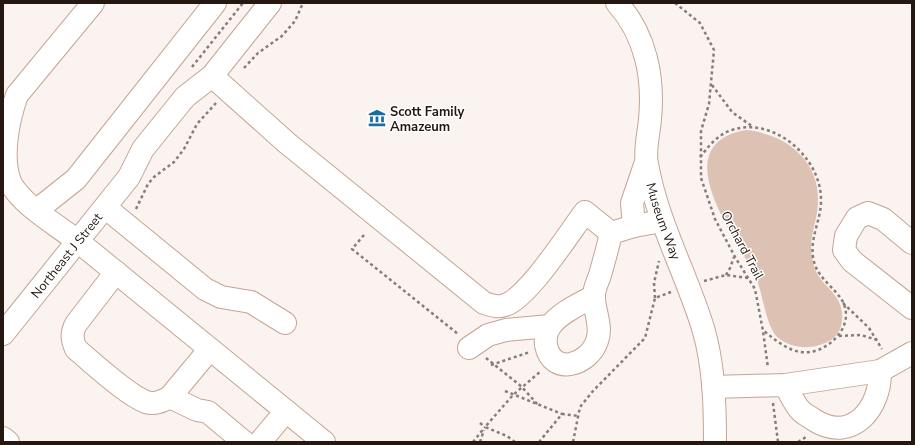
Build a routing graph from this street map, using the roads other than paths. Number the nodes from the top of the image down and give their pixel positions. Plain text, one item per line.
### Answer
1 (93, 3) edge
2 (215, 3) edge
3 (270, 3) edge
4 (617, 3) edge
5 (220, 83) junction
6 (8, 104) edge
7 (646, 162) junction
8 (4, 170) edge
9 (106, 208) junction
10 (37, 210) junction
11 (662, 222) junction
12 (634, 226) junction
13 (611, 233) junction
14 (78, 242) junction
15 (912, 243) edge
16 (116, 272) junction
17 (594, 296) junction
18 (912, 308) edge
19 (285, 323) dead end
20 (550, 326) junction
21 (3, 334) edge
22 (471, 347) road end
23 (210, 349) junction
24 (912, 353) edge
25 (880, 371) junction
26 (778, 385) junction
27 (713, 387) junction
28 (170, 397) junction
29 (286, 411) junction
30 (3, 438) edge
31 (8, 442) edge
32 (244, 442) edge
33 (260, 442) edge
34 (324, 442) edge
35 (715, 442) edge

1 - 6 street
2 - 10 street
3 - 5 street, Northeast J Street
4 - 7 street, Museum Way
5 - 9 street, Northeast J Street
5 - 13 street
6 - 8 street
7 - 11 street, Museum Way
7 - 12 street
8 - 10 street
9 - 14 street, Northeast J Street
9 - 19 street
10 - 14 street
11 - 12 street
11 - 27 street, Museum Way
12 - 13 street
13 - 17 street
14 - 16 street
14 - 21 street, Northeast J Street
15 - 18 street
16 - 23 street
16 - 28 street
17 - 20 street
17 - 20 street
20 - 22 street
23 - 28 street
23 - 29 street
24 - 25 street
25 - 26 street
25 - 26 street
26 - 27 street
27 - 35 street, Museum Way
28 - 32 street
29 - 33 street
29 - 34 street
30 - 31 street

